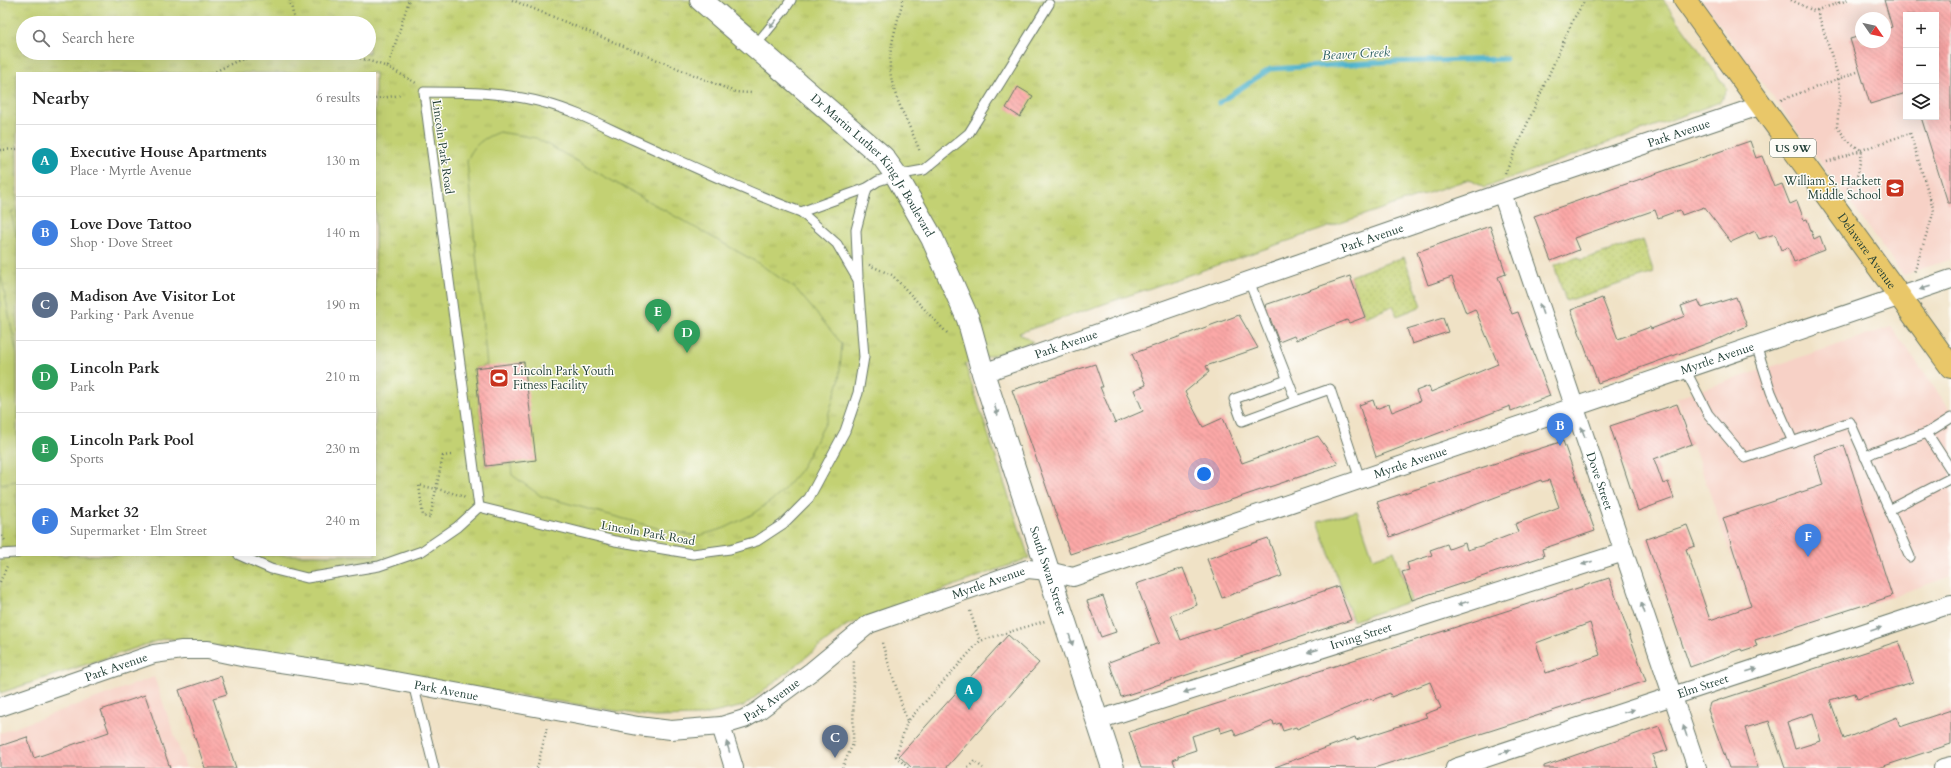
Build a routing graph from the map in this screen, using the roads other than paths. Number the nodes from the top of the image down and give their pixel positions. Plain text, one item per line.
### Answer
1 (702, 0) edge
2 (791, 0) edge
3 (1685, 0) edge
4 (1048, 4) dead end
5 (754, 46) junction
6 (1772, 103) junction
7 (896, 175) junction
8 (867, 188) junction
9 (1502, 193) junction
10 (801, 212) junction
11 (1951, 279) edge
12 (858, 280) junction
13 (1249, 281) junction
14 (1900, 296) junction
15 (1756, 345) junction
16 (1951, 367) edge
17 (1685, 369) junction
18 (983, 373) junction
19 (1287, 380) junction
20 (1296, 401) junction
21 (1574, 406) junction
22 (1951, 418) edge
23 (1927, 433) junction
24 (1793, 442) junction
25 (1865, 457) junction
26 (1951, 470) edge
27 (1951, 478) edge
28 (1360, 479) junction
29 (479, 507) junction
30 (1889, 510) junction
31 (1624, 552) junction
32 (16, 553) edge
33 (0, 554) edge
34 (241, 556) edge
35 (1910, 557) dead end
36 (1048, 571) junction
37 (1951, 604) edge
38 (869, 624) joint
39 (413, 684) junction
40 (1673, 697) junction
41 (0, 707) edge
42 (1098, 720) junction
43 (721, 726) junction
44 (1951, 766) edge
45 (434, 768) edge
46 (734, 768) edge
47 (1113, 768) edge
48 (1455, 768) edge
49 (1698, 768) edge
50 (1943, 768) edge

1 - 5 street, Dr Martin Luther King Jr Boulevard
2 -> 5 lane
3 - 6 main road, Delaware Avenue / US 9W
4 - 7 lane
5 - 7 street, Dr Martin Luther King Jr Boulevard
6 - 9 street, Park Avenue
6 - 14 main road, Delaware Avenue / US 9W
7 - 8 lane
7 - 18 street, Dr Martin Luther King Jr Boulevard
8 - 10 lane
8 - 12 lane, Lincoln Park Road
9 - 13 street, Park Avenue
21 -> 9 street, Dove Street
10 - 12 lane, Lincoln Park Road
10 - 29 lane, Lincoln Park Road
11 -> 14 street, Myrtle Avenue
12 - 29 lane, Lincoln Park Road
13 - 18 street, Park Avenue
13 - 19 lane
14 - 15 street, Myrtle Avenue
14 - 16 main road, Delaware Avenue / US 9W
15 - 17 street, Myrtle Avenue
15 - 24 lane
17 - 21 street, Myrtle Avenue
17 - 24 lane
18 -> 36 street, South Swan Street
19 - 20 lane
19 - 20 lane
20 - 28 lane
21 - 28 street, Myrtle Avenue
31 -> 21 street, Dove Street
22 - 23 lane
23 - 25 lane
23 - 26 lane
24 - 25 lane
25 - 30 lane
27 - 30 lane
28 - 36 street, Myrtle Avenue
29 - 34 lane
30 - 35 lane
40 -> 31 street, Dove Street
31 -> 42 street, Irving Street
32 - 33 lane
36 - 38 street, Myrtle Avenue
36 -> 42 street, South Swan Street
40 -> 37 street, Elm Street
38 - 43 street, Park Avenue
39 - 41 street, Park Avenue
39 - 43 street, Park Avenue
39 - 45 lane
48 -> 40 street, Elm Street
49 -> 40 street, Dove Street
42 - 47 street, South Swan Street
46 -> 43 street
44 - 50 street

